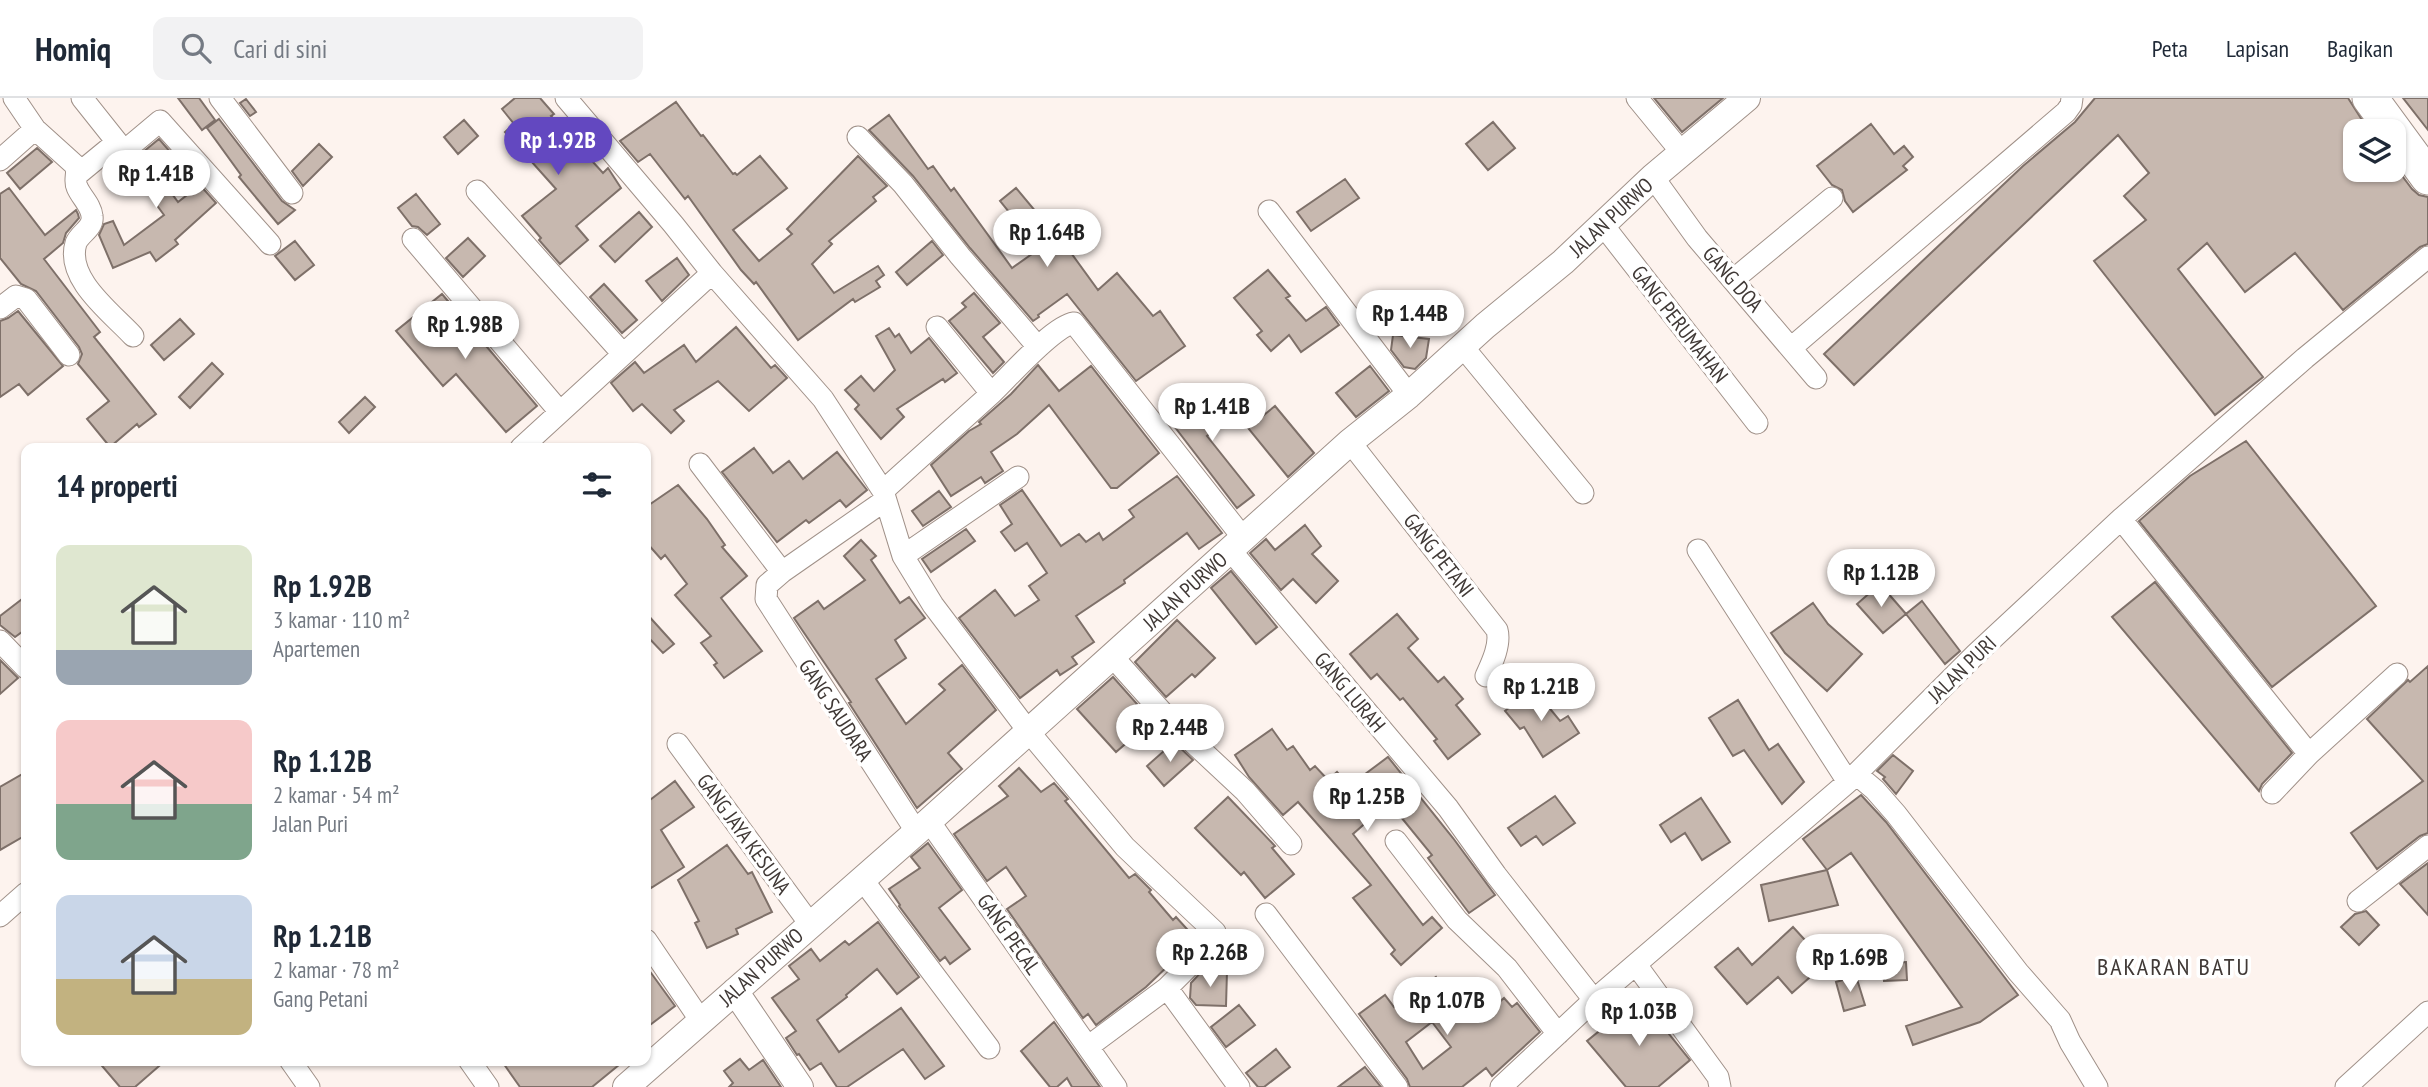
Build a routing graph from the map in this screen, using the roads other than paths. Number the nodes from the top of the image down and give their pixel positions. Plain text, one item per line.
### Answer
1 (14, 98) edge
2 (82, 98) edge
3 (220, 98) edge
4 (566, 98) edge
5 (1637, 98) edge
6 (1747, 98) edge
7 (2072, 98) edge
8 (2370, 98) edge
9 (35, 129) junction
10 (858, 136) dead end
11 (117, 142) junction
12 (1683, 154) junction
13 (0, 160) edge
14 (78, 174) junction
15 (1653, 177) junction
16 (2428, 177) edge
17 (477, 191) dead end
18 (292, 193) dead end
19 (1832, 198) dead end
20 (1269, 211) dead end
21 (1603, 225) junction
22 (413, 239) dead end
23 (270, 244) dead end
24 (2428, 257) edge
25 (712, 273) junction
26 (1733, 280) junction
27 (0, 307) edge
28 (937, 327) dead end
29 (134, 336) dead end
30 (1463, 346) junction
31 (1038, 347) junction
32 (1791, 348) junction
33 (623, 354) junction
34 (69, 355) dead end
35 (1816, 378) dead end
36 (991, 393) junction
37 (1409, 396) junction
38 (560, 412) junction
39 (1757, 423) dead end
40 (1350, 442) junction
41 (526, 443) edge
42 (700, 464) dead end
43 (1018, 477) dead end
44 (1583, 493) dead end
45 (884, 496) junction
46 (2121, 519) junction
47 (1237, 545) junction
48 (1698, 550) dead end
49 (903, 556) junction
50 (774, 579) junction
51 (0, 641) edge
52 (1112, 656) junction
53 (21, 663) edge
54 (2397, 674) dead end
55 (1486, 676) dead end
56 (1029, 732) junction
57 (678, 744) dead end
58 (2309, 754) junction
59 (1852, 778) junction
60 (2272, 793) dead end
61 (923, 826) junction
62 (1396, 841) dead end
63 (1291, 844) dead end
64 (2428, 846) edge
65 (862, 879) junction
66 (21, 897) edge
67 (2358, 901) dead end
68 (1266, 914) dead end
69 (0, 916) edge
70 (810, 924) junction
71 (651, 947) edge
72 (1637, 966) junction
73 (1167, 988) junction
74 (735, 991) junction
75 (1594, 1000) junction
76 (2428, 1013) edge
77 (701, 1021) junction
78 (1558, 1034) junction
79 (1089, 1046) junction
80 (989, 1048) dead end
81 (651, 1065) edge
82 (294, 1066) edge
83 (473, 1066) edge
84 (650, 1066) edge
85 (309, 1087) edge
86 (488, 1087) edge
87 (626, 1087) edge
88 (800, 1087) edge
89 (1116, 1087) edge
90 (1239, 1087) edge
91 (1397, 1087) edge
92 (1501, 1087) edge
93 (1720, 1087) edge
94 (2097, 1087) edge
95 (2346, 1087) edge

1 - 9 street
2 - 11 street
3 - 18 street
4 - 25 street
5 - 12 street
6 - 12 street, JALAN PURWO
7 - 32 street
8 - 16 highway
9 - 13 street
9 - 14 street
10 - 31 street
11 - 14 street
11 - 23 street
12 - 15 street, JALAN PURWO
14 - 29 street
15 - 21 street, JALAN PURWO
15 - 26 street, GANG DOA
17 - 33 street
19 - 26 street
20 - 37 street
21 - 30 street, JALAN PURWO
21 - 39 street, GANG PERUMAHAN
22 - 38 street
24 - 46 street, JALAN PURI
25 - 33 street
25 - 45 street
26 - 32 street, GANG DOA
27 - 34 street
28 - 36 street
30 - 37 street, JALAN PURWO
30 - 44 street
31 - 36 street
31 - 47 street, GANG LURAH
32 - 35 street, GANG DOA
33 - 38 street
36 - 45 street
37 - 40 street, JALAN PURWO
38 - 41 street
40 - 47 street, JALAN PURWO
40 - 55 street, GANG PETANI
42 - 50 street, GANG SAUDARA
43 - 49 street
45 - 49 street
45 - 50 street
46 - 58 street
46 - 59 street, JALAN PURI
47 - 52 street, JALAN PURWO
47 - 75 street, GANG LURAH
48 - 59 street
49 - 56 street
50 - 61 street, GANG SAUDARA
51 - 53 street
52 - 56 street, JALAN PURWO
52 - 63 street
54 - 58 street
56 - 61 street, JALAN PURWO
56 - 73 street
57 - 70 street, GANG JAYA KESUNA
58 - 60 street
59 - 72 street, JALAN PURI
59 - 94 street
61 - 65 street, JALAN PURWO
61 - 79 street, GANG PECAL
62 - 78 street
64 - 67 street
65 - 70 street, JALAN PURWO
65 - 80 street
66 - 69 street
68 - 91 street
70 - 74 street, JALAN PURWO
71 - 77 street
72 - 75 street, JALAN PURI
72 - 93 street
73 - 79 street
73 - 90 street
74 - 77 street, JALAN PURWO
74 - 88 street
75 - 78 street, JALAN PURI
76 - 95 street
77 - 81 street, JALAN PURWO
78 - 92 street, JALAN PURI
79 - 89 street, GANG PECAL
82 - 85 street
83 - 86 street
84 - 87 street, JALAN PURWO

